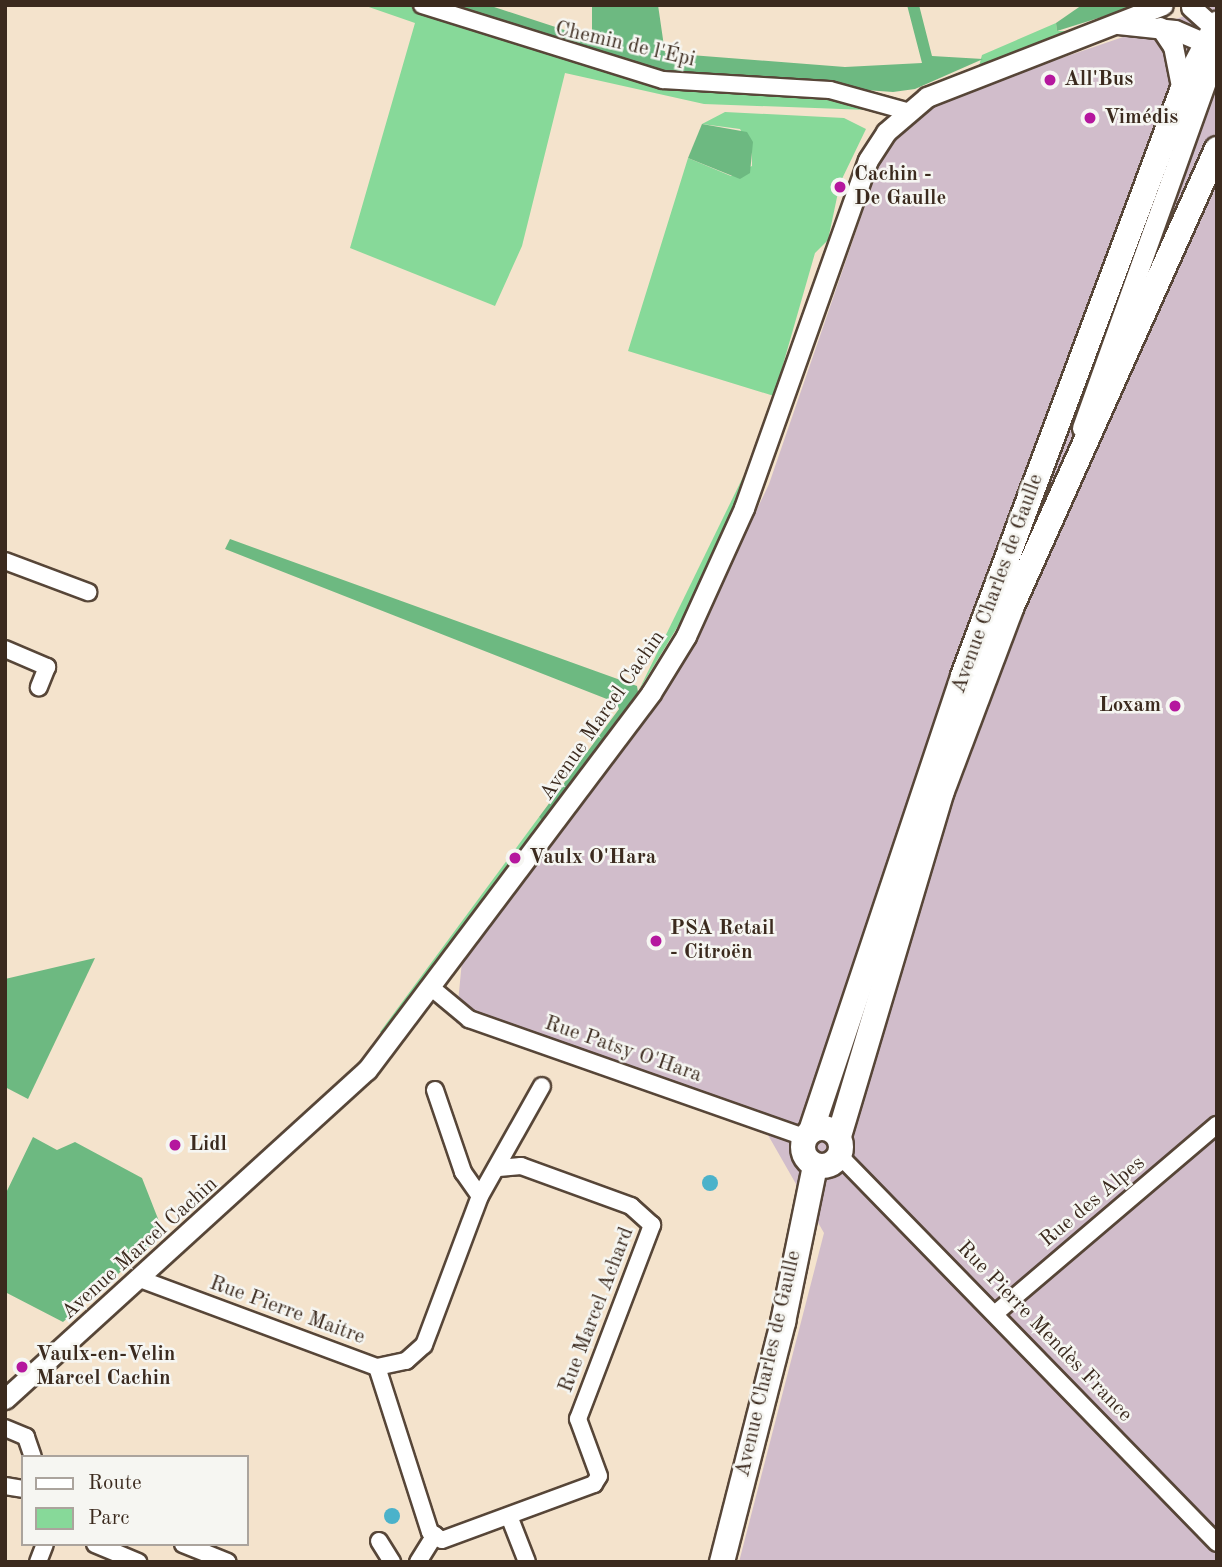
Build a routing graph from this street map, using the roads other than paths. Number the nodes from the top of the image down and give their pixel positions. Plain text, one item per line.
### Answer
1 (422, 5) edge
2 (1163, 5) edge
3 (1189, 6) edge
4 (1117, 24) junction
5 (1160, 27) junction
6 (1214, 40) edge
7 (1182, 91) junction
8 (906, 111) junction
9 (1217, 149) edge
10 (1065, 479) junction
11 (5, 561) edge
12 (88, 592) dead end
13 (5, 649) edge
14 (39, 687) dead end
15 (433, 989) junction
16 (542, 1086) dead end
17 (435, 1090) dead end
18 (1217, 1125) edge
19 (808, 1134) junction
20 (839, 1145) junction
21 (815, 1166) junction
22 (496, 1168) junction
23 (480, 1196) junction
24 (140, 1279) junction
25 (997, 1312) junction
26 (377, 1367) junction
27 (5, 1399) edge
28 (5, 1428) edge
29 (32, 1455) edge
30 (509, 1516) junction
31 (435, 1535) junction
32 (379, 1541) dead end
33 (1217, 1543) edge
34 (188, 1546) edge
35 (104, 1552) edge
36 (138, 1562) edge
37 (228, 1562) edge
38 (392, 1562) edge
39 (418, 1562) edge
40 (527, 1562) edge
41 (722, 1562) edge

1 - 8 street, Chemin de l'Épi
2 - 4 street, Avenue Marcel Cachin
3 - 6 street
4 - 5 street, Avenue Marcel Cachin
4 - 8 street, Avenue Marcel Cachin
5 - 6 street, Avenue Marcel Cachin
5 - 7 street
6 - 7 main road, Avenue Charles de Gaulle
6 - 10 street, Avenue Charles de Gaulle
7 - 19 main road, Avenue Charles de Gaulle
8 - 15 street, Avenue Marcel Cachin
9 - 10 main road, Avenue Charles de Gaulle
10 - 20 main road, Avenue Charles de Gaulle
11 - 12 street
13 - 14 street
15 - 19 street, Rue Patsy O'Hara
15 - 24 street, Avenue Marcel Cachin
16 - 22 street, Rue Pierre Maitre
17 - 23 street
18 - 25 street, Rue des Alpes
19 - 20 main road
19 - 21 main road
20 - 21 main road
20 - 25 street, Rue Pierre Mendès France
21 - 41 main road, Avenue Charles de Gaulle
22 - 23 street, Rue Pierre Maitre
22 - 30 street, Rue Marcel Achard
23 - 26 street, Rue Pierre Maitre
24 - 26 street, Rue Pierre Maitre
24 - 27 street, Avenue Marcel Cachin
25 - 33 street, Rue Pierre Mendès France
26 - 31 street
28 - 29 street
30 - 31 street, Rue Marcel Achard
30 - 40 street
31 - 39 street
32 - 38 street
34 - 37 street
35 - 36 street

